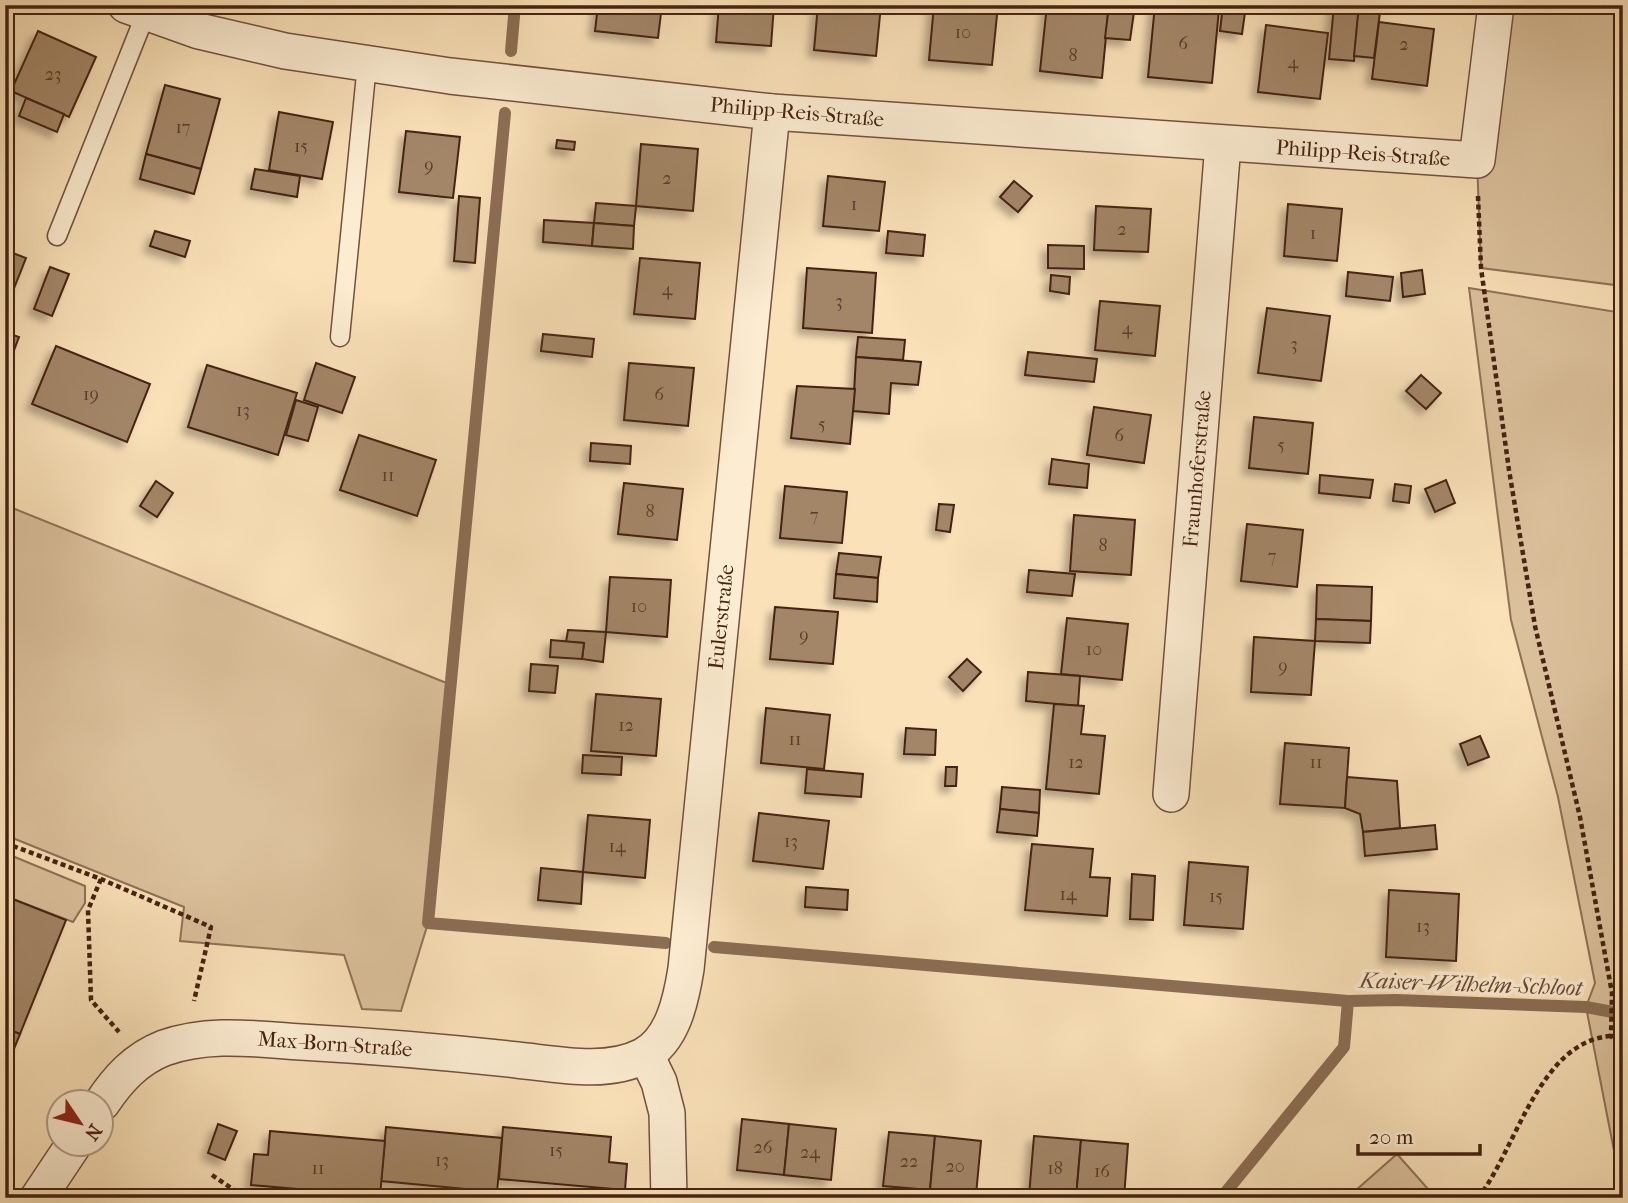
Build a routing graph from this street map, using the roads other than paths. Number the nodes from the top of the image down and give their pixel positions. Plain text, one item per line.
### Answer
1 (1496, 5) edge
2 (136, 9) edge
3 (367, 64) junction
4 (772, 112) junction
5 (1223, 144) junction
6 (57, 236) dead end
7 (340, 337) dead end
8 (1171, 794) dead end
9 (646, 1055) junction
10 (114, 1088) edge
11 (64, 1158) edge
12 (38, 1198) edge
13 (669, 1198) edge

1 - 5 street, Philipp-Reis-Straße
2 - 3 street, Philipp-Reis-Straße
2 - 6 lane
3 - 4 street, Philipp-Reis-Straße
3 - 7 lane
4 - 5 street, Philipp-Reis-Straße
4 - 9 street, Eulerstraße
5 - 8 street, Fraunhoferstraße
9 - 10 street, Max-Born-Straße
9 - 13 street
11 - 12 street

